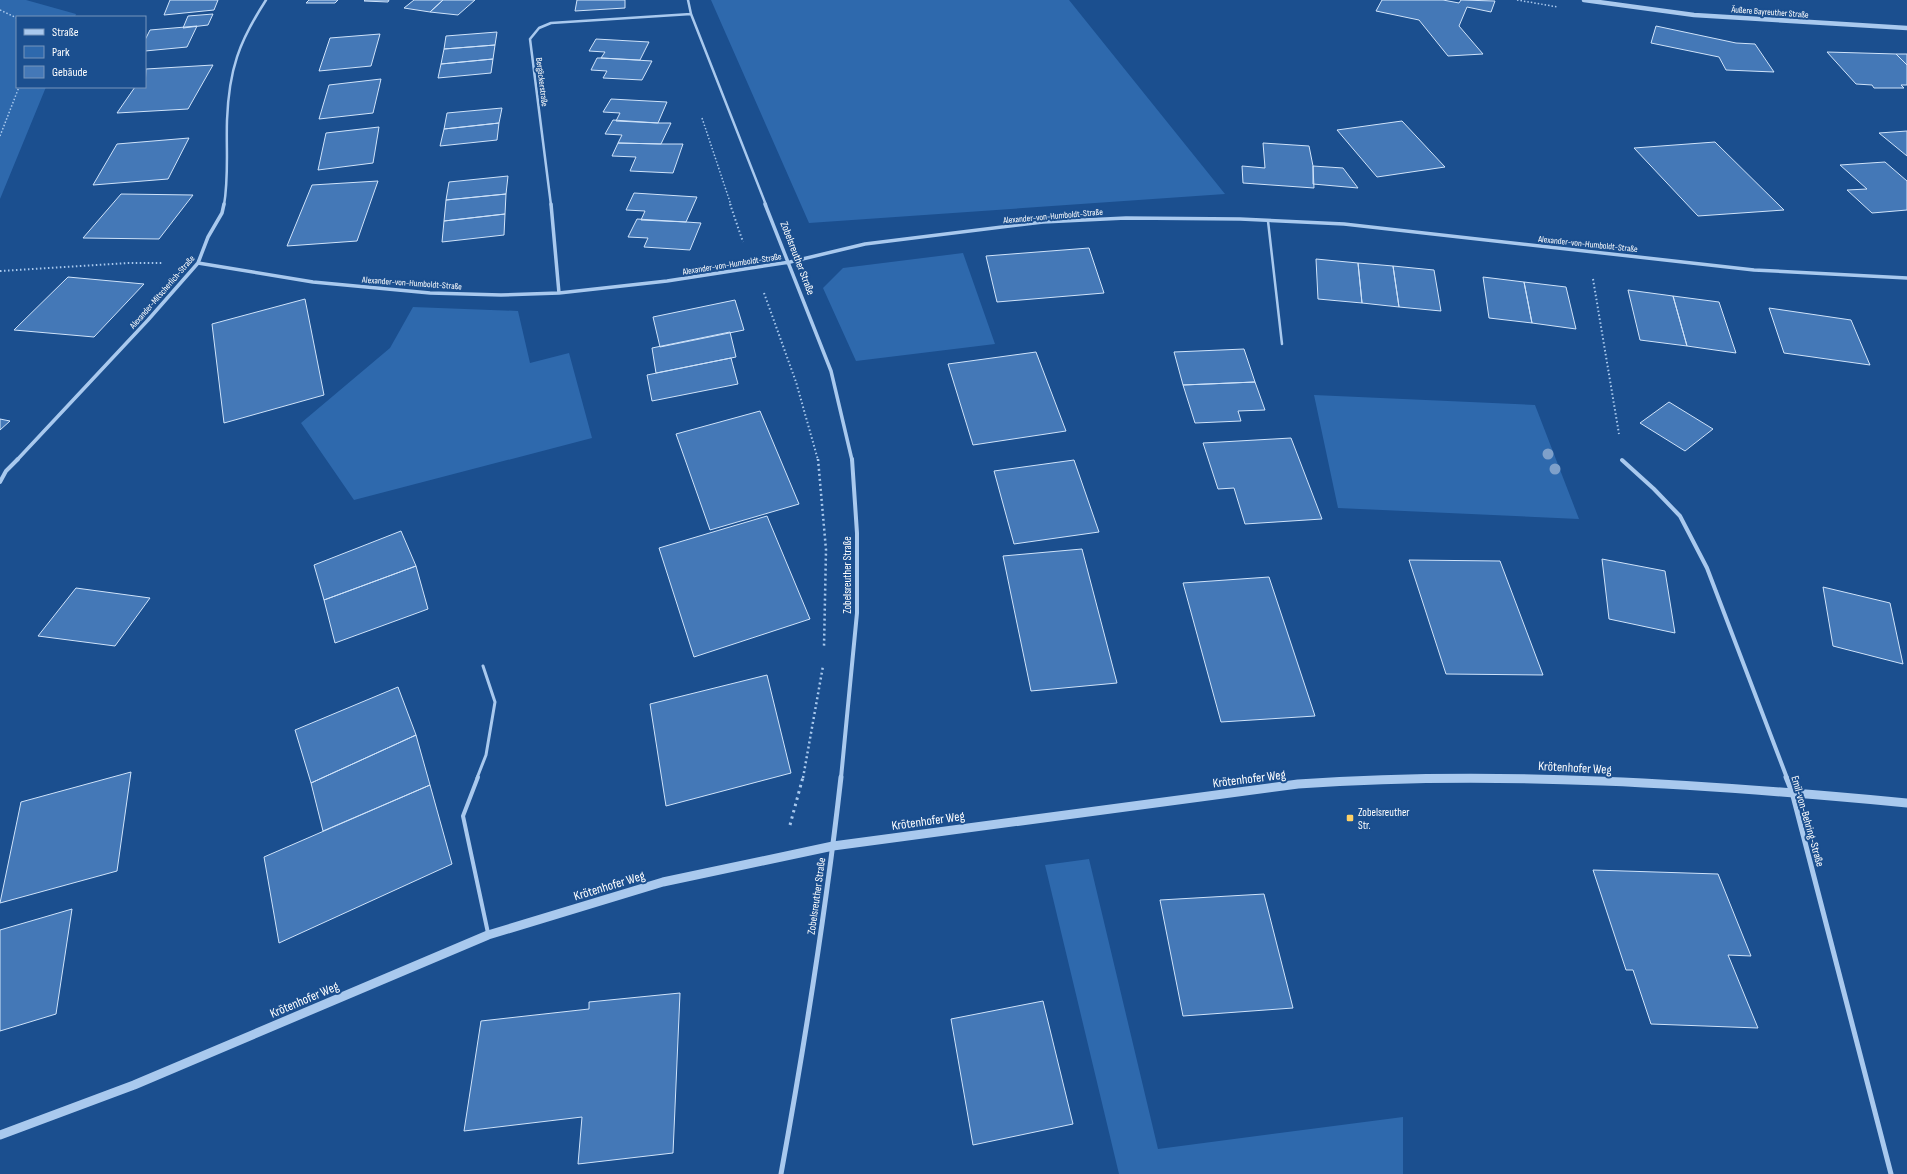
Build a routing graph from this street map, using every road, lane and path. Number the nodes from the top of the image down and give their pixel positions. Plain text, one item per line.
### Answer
1 (266, 0) edge
2 (688, 0) edge
3 (1584, 0) edge
4 (0, 10) edge
5 (691, 14) junction
6 (16, 18) edge
7 (1907, 28) edge
8 (19, 88) edge
9 (700, 115) dead end
10 (0, 136) edge
11 (1268, 221) junction
12 (1588, 251) junction
13 (790, 262) junction
14 (198, 263) junction
15 (755, 267) junction
16 (0, 271) edge
17 (1907, 278) edge
18 (559, 293) junction
19 (1282, 344) dead end
20 (1622, 460) joint
21 (0, 482) edge
22 (824, 648) dead end
23 (823, 664) dead end
24 (483, 666) dead end
25 (1792, 792) junction
26 (1907, 803) edge
27 (833, 846) junction
28 (782, 857) junction
29 (488, 935) junction
30 (0, 1136) edge
31 (781, 1174) edge
32 (1890, 1174) edge

1 - 14 street, Alexander-Mitscherlich-Straße
2 - 5 street, Zobelsreuther Straße
3 - 7 street, Äußere Bayreuther Straße
4 - 6 path
5 - 13 street, Zobelsreuther Straße
5 - 18 street, Bergäckerstraße
8 - 10 path
9 - 15 path
11 - 12 street, Alexander-von-Humboldt-Straße
11 - 13 street, Alexander-von-Humboldt-Straße
11 - 19 lane
12 - 17 street, Alexander-von-Humboldt-Straße
12 - 20 path
13 - 15 street, Alexander-von-Humboldt-Straße
13 - 27 street, Zobelsreuther Straße
14 - 16 path
14 - 18 street, Alexander-von-Humboldt-Straße
14 - 21 street, Alexander-Mitscherlich-Straße
15 - 18 street, Alexander-von-Humboldt-Straße
15 - 22 path
20 - 25 street, Emil-von-Behring-Straße
23 - 28 path
24 - 29 lane
25 - 26 street, Krötenhofer Weg
25 - 27 street, Krötenhofer Weg
25 - 32 street, Emil-von-Behring-Straße
27 - 28 street, Krötenhofer Weg
27 - 31 street, Zobelsreuther Straße
28 - 29 street, Krötenhofer Weg
29 - 30 street, Krötenhofer Weg

